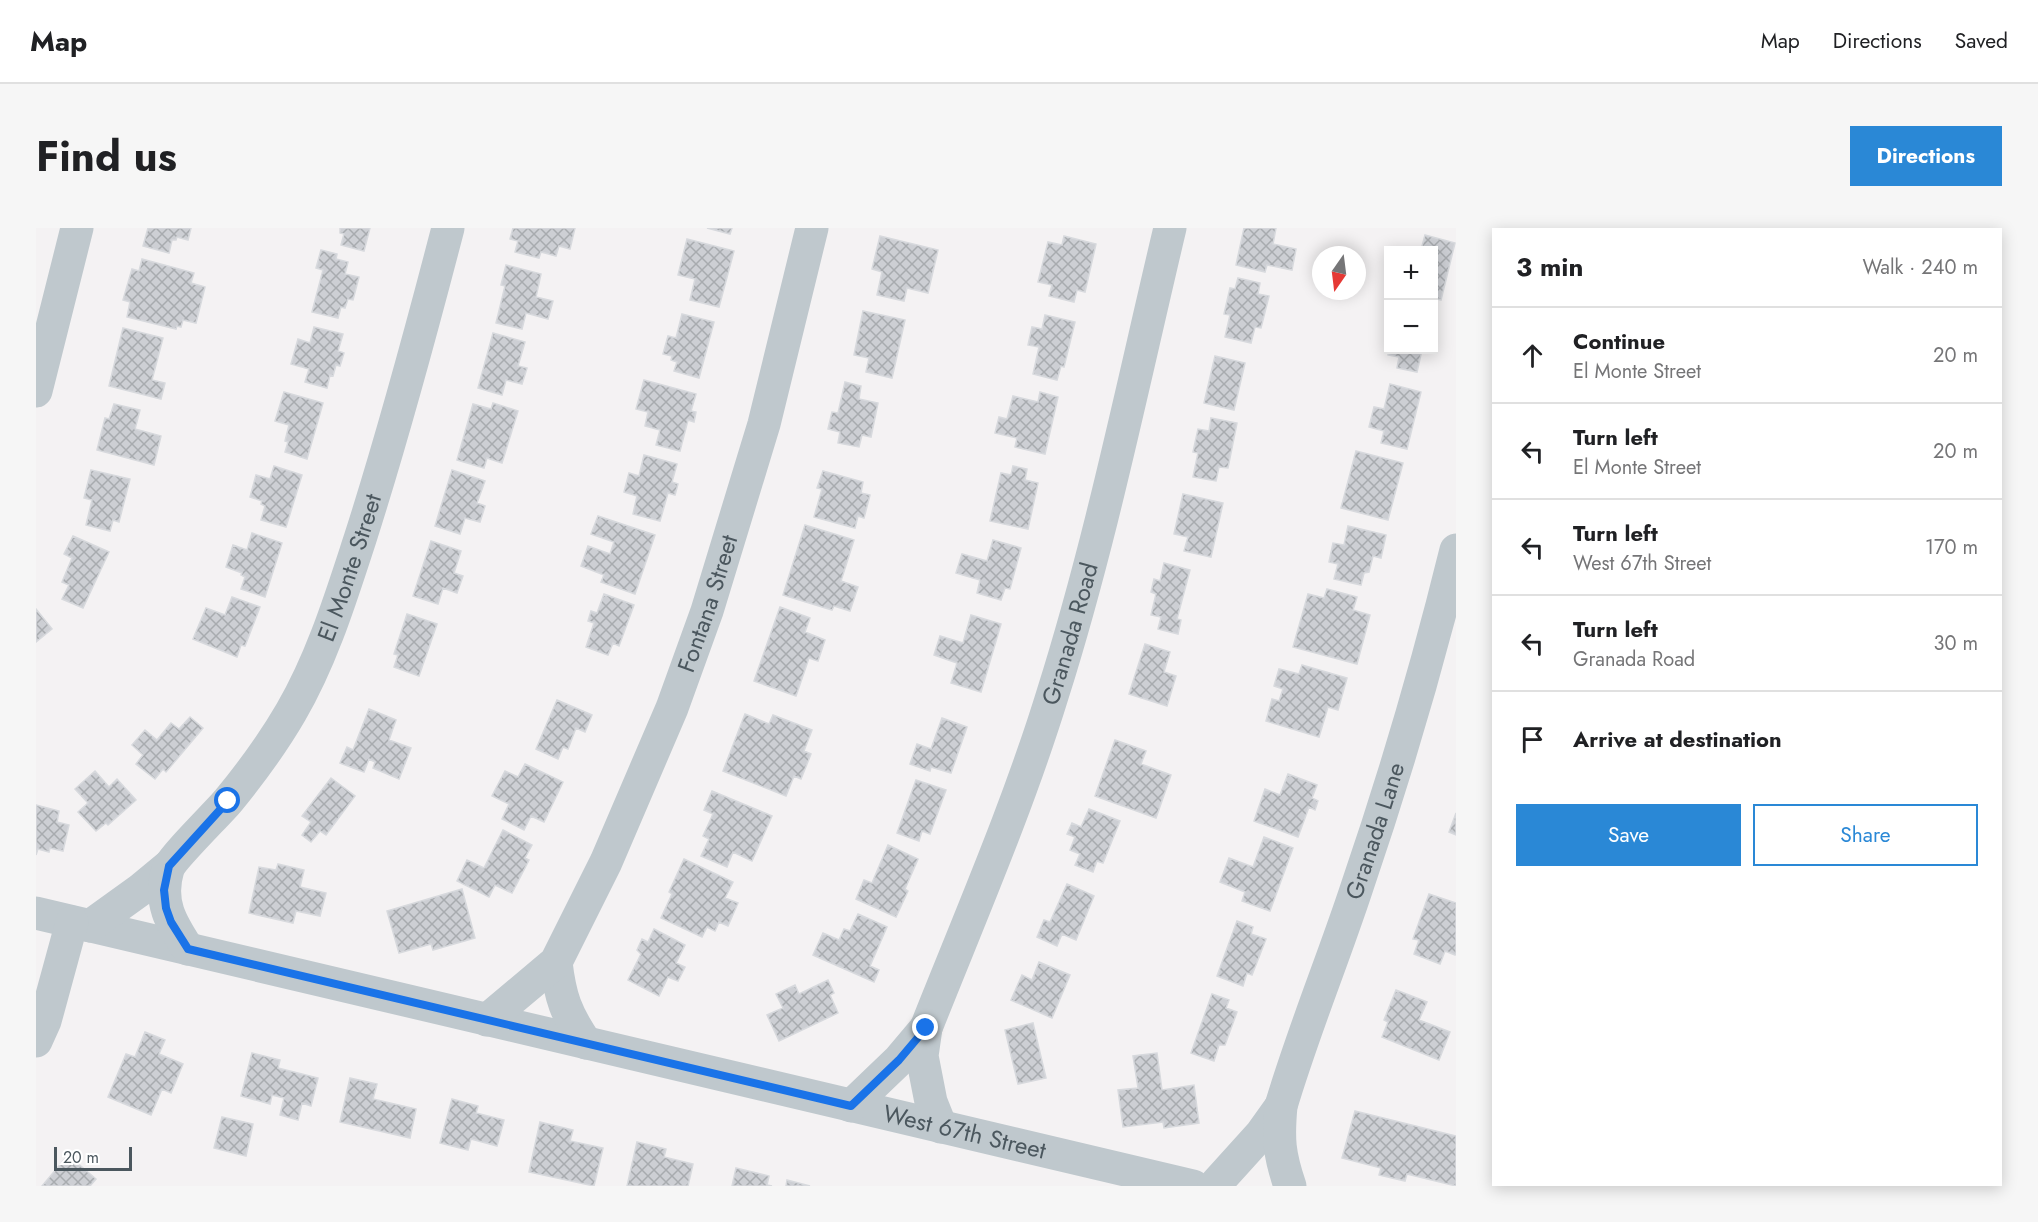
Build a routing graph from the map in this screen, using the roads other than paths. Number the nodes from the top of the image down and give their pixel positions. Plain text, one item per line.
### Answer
1 (77, 228) edge
2 (448, 228) edge
3 (812, 228) edge
4 (1170, 228) edge
5 (36, 391) edge
6 (1456, 550) edge
7 (169, 866) junction
8 (36, 914) edge
9 (81, 924) junction
10 (188, 949) junction
11 (556, 962) junction
12 (487, 1020) junction
13 (926, 1028) junction
14 (36, 1041) edge
15 (586, 1043) junction
16 (851, 1106) junction
17 (1281, 1106) junction
18 (941, 1127) junction
19 (1193, 1186) edge
20 (1214, 1186) edge
21 (1290, 1186) edge

1 - 5 street
2 - 7 street, El Monte Street
3 - 11 street, Fontana Street
4 - 13 street, Granada Road
6 - 17 street, Granada Lane
7 - 9 street, El Monte Street
7 - 10 street
8 - 9 street, West 67th Street
9 - 10 street, West 67th Street
9 - 14 street
10 - 12 street, West 67th Street
11 - 12 street, Fontana Street
11 - 15 street
12 - 15 street, West 67th Street
13 - 16 street, Granada Road
13 - 18 street, Granada Road
15 - 16 street, West 67th Street
16 - 18 street, West 67th Street
17 - 20 street, Granada Lane
17 - 21 street, Granada Lane
18 - 19 street, West 67th Street

